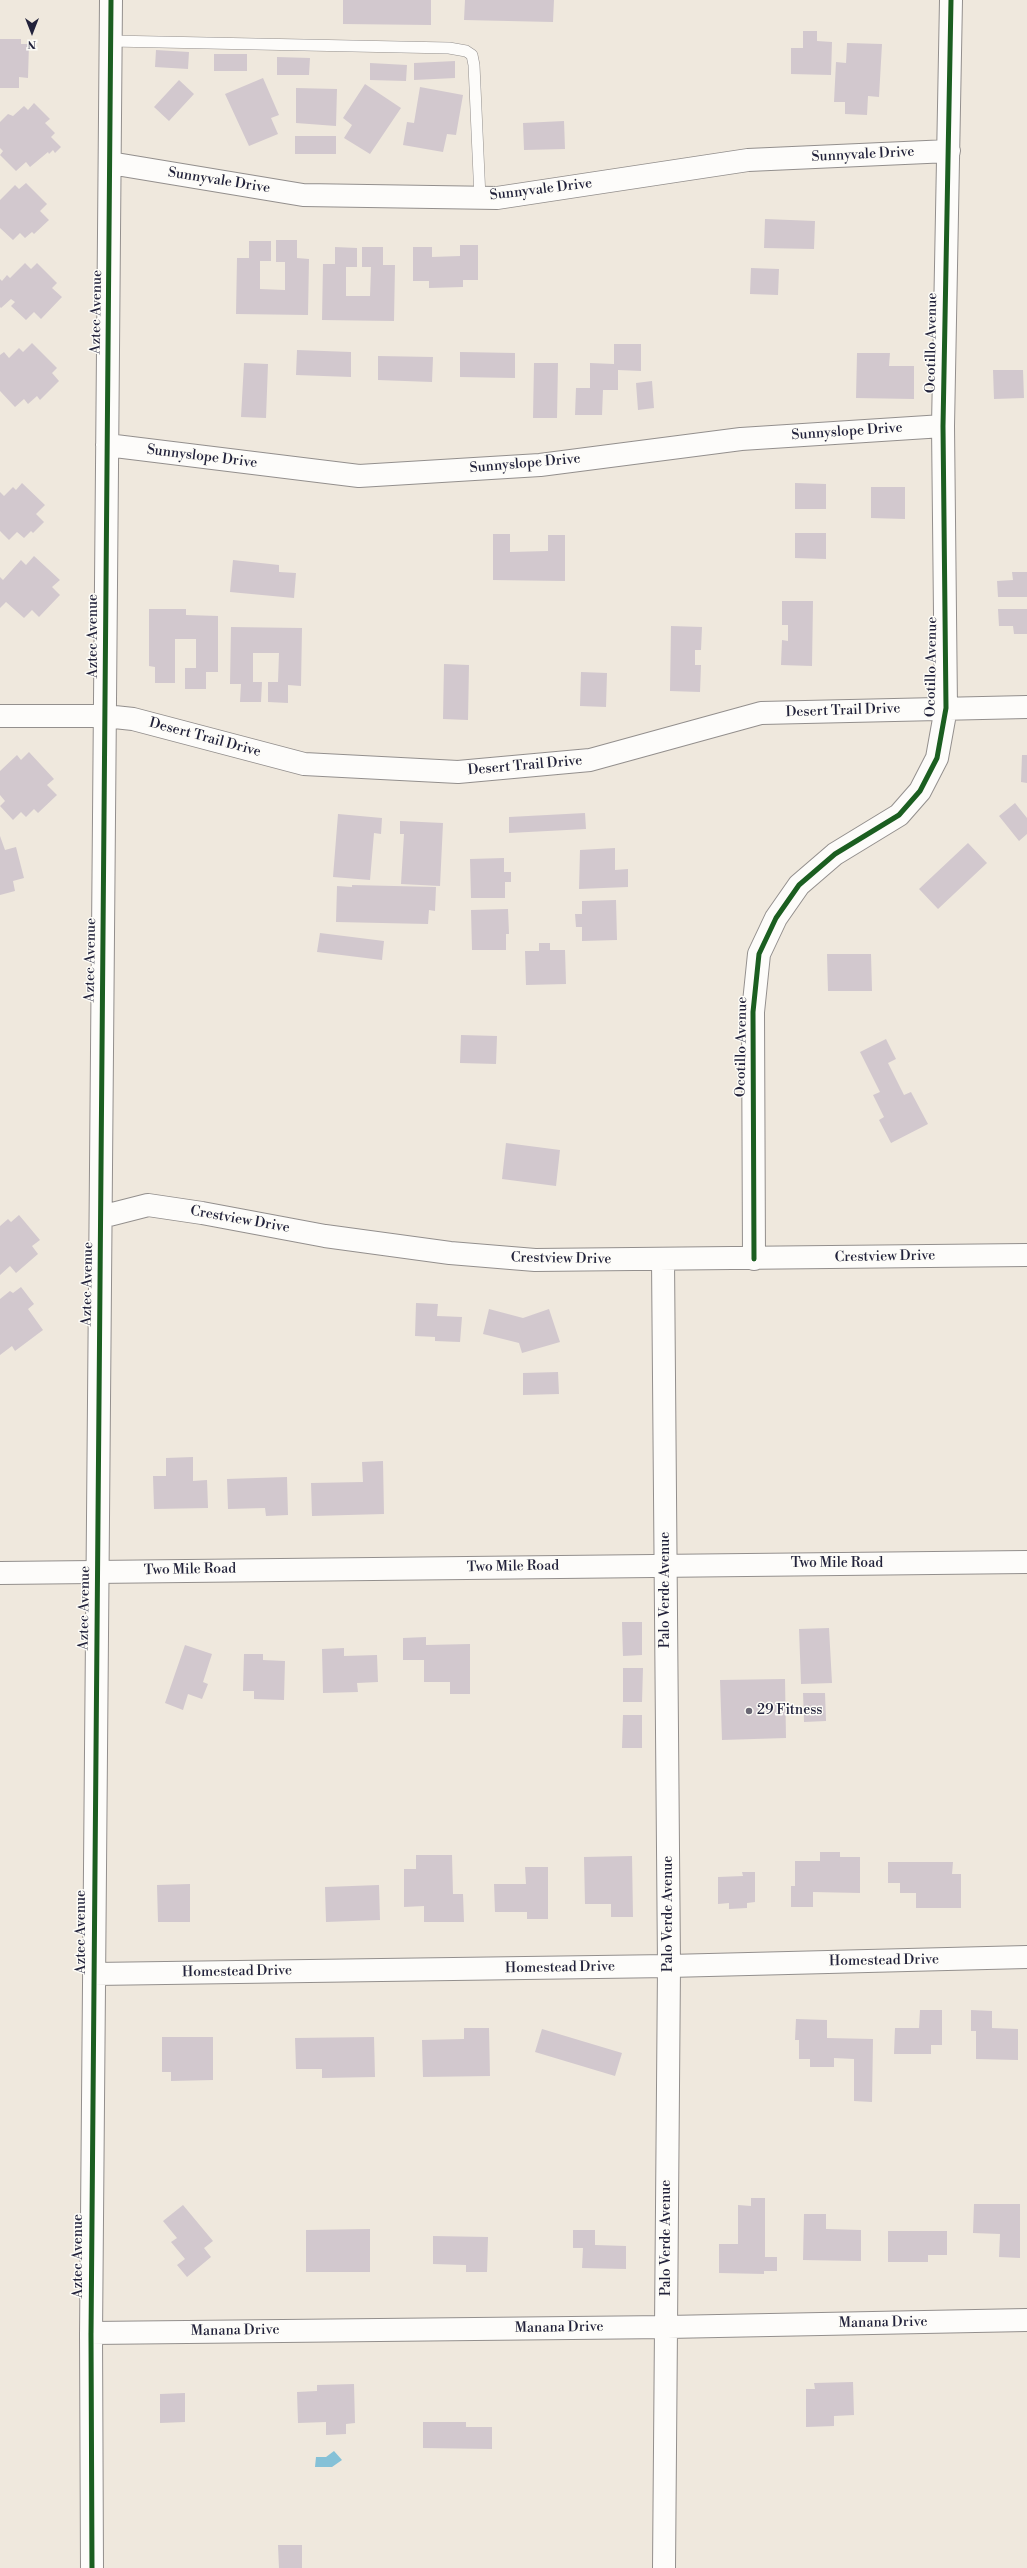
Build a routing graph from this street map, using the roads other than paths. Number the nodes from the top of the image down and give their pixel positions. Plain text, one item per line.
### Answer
1 (111, 0) edge
2 (951, 0) edge
3 (111, 41) junction
4 (949, 151) junction
5 (110, 163) junction
6 (480, 198) junction
7 (942, 426) junction
8 (107, 445) junction
9 (1027, 707) edge
10 (946, 708) junction
11 (0, 716) edge
12 (105, 716) junction
13 (101, 1217) junction
14 (1027, 1255) edge
15 (754, 1259) junction
16 (663, 1260) junction
17 (1027, 1562) edge
18 (665, 1565) junction
19 (97, 1572) junction
20 (0, 1573) edge
21 (1027, 1958) edge
22 (669, 1966) junction
23 (94, 1974) junction
24 (1027, 2320) edge
25 (667, 2327) junction
26 (91, 2333) junction
27 (92, 2568) edge
28 (664, 2568) edge

1 - 3 street, Aztec Avenue
2 - 4 street, Ocotillo Avenue
3 - 5 street, Aztec Avenue
3 - 6 lane
4 - 6 street, Sunnyvale Drive
4 - 7 street, Ocotillo Avenue
5 - 6 street, Sunnyvale Drive
5 - 8 street, Aztec Avenue
7 - 8 street, Sunnyslope Drive
7 - 10 street, Ocotillo Avenue
8 - 12 street, Aztec Avenue
9 - 10 street, Desert Trail Drive
10 - 12 street, Desert Trail Drive
10 - 15 street, Ocotillo Avenue
11 - 12 street, Desert Trail Drive
12 - 13 street, Aztec Avenue
13 - 16 street, Crestview Drive
13 - 19 street, Aztec Avenue
14 - 15 street, Crestview Drive
15 - 16 street, Crestview Drive
16 - 18 street, Palo Verde Avenue
17 - 18 street, Two Mile Road
18 - 19 street, Two Mile Road
18 - 22 street, Palo Verde Avenue
19 - 20 street, Two Mile Road
19 - 23 street, Aztec Avenue
21 - 22 street, Homestead Drive
22 - 23 street, Homestead Drive
22 - 25 street, Palo Verde Avenue
23 - 26 street, Aztec Avenue
24 - 25 street, Manana Drive
25 - 26 street, Manana Drive
25 - 28 street, Palo Verde Avenue
26 - 27 street, Aztec Avenue

